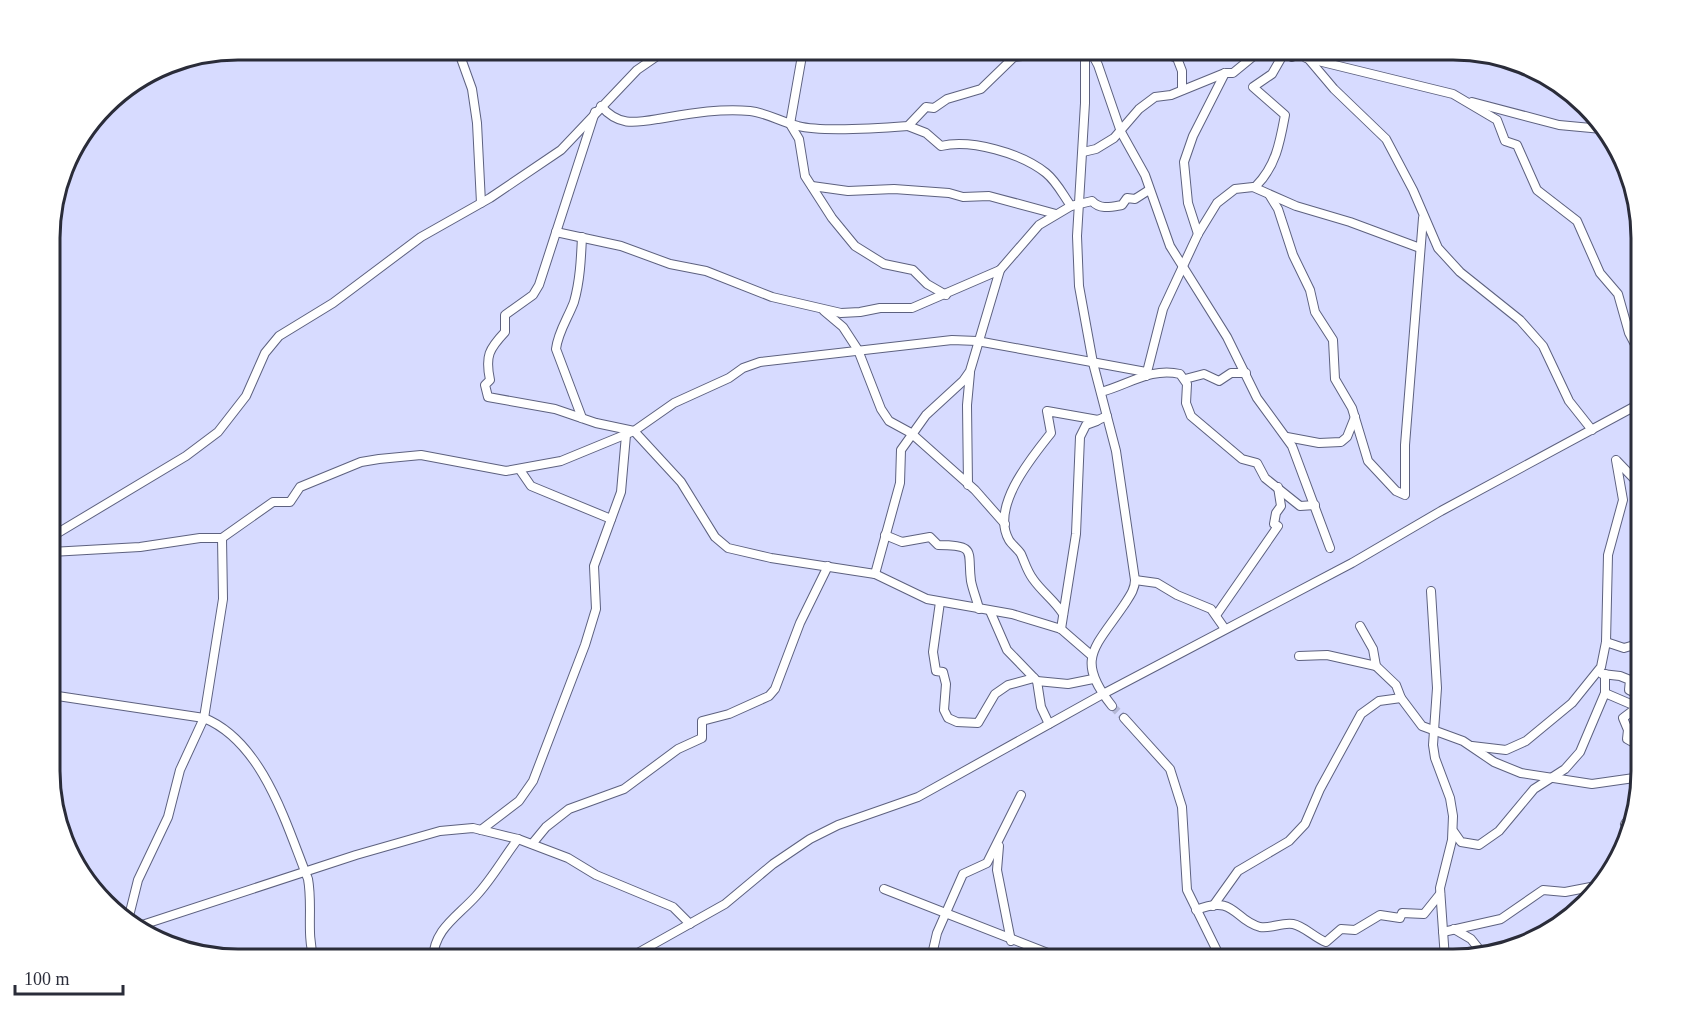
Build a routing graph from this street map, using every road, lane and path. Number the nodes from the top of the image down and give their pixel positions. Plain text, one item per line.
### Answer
1 (462, 60) edge
2 (652, 60) edge
3 (801, 60) edge
4 (1011, 60) edge
5 (1087, 60) edge
6 (1094, 60) edge
7 (1178, 60) edge
8 (1249, 60) edge
9 (1280, 60) edge
10 (1310, 60) edge
11 (1329, 60) edge
12 (1225, 73) junction
13 (1182, 90) junction
14 (1461, 99) junction
15 (598, 109) junction
16 (790, 124) junction
17 (908, 126) junction
18 (1592, 128) edge
19 (1121, 132) junction
20 (1083, 152) junction
21 (812, 186) junction
22 (1256, 186) dead end
23 (1149, 190) junction
24 (1270, 196) junction
25 (481, 203) junction
26 (1074, 206) junction
27 (1056, 214) junction
28 (1423, 218) junction
29 (556, 232) junction
30 (1198, 234) junction
31 (582, 237) junction
32 (1420, 248) junction
33 (1182, 266) junction
34 (1000, 270) junction
35 (946, 295) junction
36 (822, 309) junction
37 (1631, 337) edge
38 (977, 341) junction
39 (858, 350) junction
40 (1093, 363) junction
41 (970, 371) junction
42 (1246, 373) junction
43 (1146, 374) junction
44 (1185, 379) junction
45 (1101, 392) junction
46 (1631, 409) edge
47 (1107, 416) junction
48 (1355, 417) junction
49 (582, 418) junction
50 (1098, 420) junction
51 (1592, 430) junction
52 (630, 433) junction
53 (911, 433) junction
54 (1287, 438) junction
55 (520, 470) junction
56 (1631, 476) edge
57 (968, 484) junction
58 (1278, 486) junction
59 (1314, 506) junction
60 (611, 519) junction
61 (1005, 524) junction
62 (60, 532) edge
63 (885, 535) junction
64 (222, 538) junction
65 (1330, 548) dead end
66 (60, 551) edge
67 (828, 566) junction
68 (875, 574) junction
69 (1135, 580) junction
70 (1431, 591) dead end
71 (940, 602) junction
72 (980, 609) junction
73 (990, 611) junction
74 (1063, 614) junction
75 (1217, 614) junction
76 (1360, 626) dead end
77 (1062, 629) junction
78 (1225, 629) junction
79 (1606, 642) junction
80 (1631, 646) edge
81 (1091, 655) junction
82 (1299, 656) dead end
83 (1376, 666) junction
84 (1601, 674) junction
85 (1093, 679) junction
86 (1035, 680) junction
87 (1631, 691) edge
88 (1605, 693) junction
89 (1103, 694) junction
90 (60, 696) edge
91 (1401, 698) junction
92 (1631, 704) edge
93 (1112, 706) tunnel mouth
94 (1631, 713) edge
95 (204, 718) junction
96 (1124, 718) tunnel mouth
97 (1049, 724) junction
98 (1432, 729) junction
99 (1631, 741) edge
100 (1472, 746) junction
101 (1631, 778) edge
102 (1550, 779) junction
103 (1021, 795) dead end
104 (1453, 828) junction
105 (481, 830) junction
106 (1001, 836) junction
107 (518, 839) junction
108 (532, 844) junction
109 (304, 870) junction
110 (1587, 888) edge
111 (884, 889) dead end
112 (1440, 894) junction
113 (1213, 906) junction
114 (1196, 910) junction
115 (130, 912) edge
116 (947, 913) junction
117 (147, 923) edge
118 (690, 924) junction
119 (1454, 929) junction
120 (1443, 932) junction
121 (1011, 941) junction
122 (1478, 947) edge
123 (312, 949) edge
124 (435, 949) edge
125 (645, 949) edge
126 (934, 949) edge
127 (1034, 949) edge
128 (1216, 949) edge
129 (1444, 949) edge

1 - 25 street
2 - 15 street
3 - 16 street
4 - 17 street
5 - 20 street
6 - 19 street
7 - 13 street
8 - 12 street
9 - 22 street
10 - 28 street
11 - 14 street
12 - 13 street
12 - 30 street
13 - 19 street
14 - 18 street
14 - 37 street
15 - 16 street
15 - 25 street
15 - 29 street
16 - 17 street
16 - 21 street
17 - 26 street
19 - 20 street
19 - 23 street
20 - 26 street
21 - 27 street
21 - 35 street
23 - 26 street
23 - 33 street
24 - 30 street
24 - 32 street
24 - 48 street
25 - 62 street
26 - 27 street
26 - 40 street
27 - 34 street
28 - 32 street
28 - 51 street
29 - 31 street
29 - 49 street
30 - 33 street
31 - 36 street
31 - 49 street
32 - 48 street
33 - 42 street
33 - 43 street
34 - 35 street
34 - 38 street
35 - 36 street
36 - 39 street
38 - 39 street
38 - 40 street
38 - 41 street
39 - 52 street
39 - 53 street
40 - 43 street
40 - 45 street
41 - 53 street
41 - 57 street
42 - 44 street
42 - 54 street
43 - 44 street
43 - 45 street
44 - 58 street
45 - 47 street
46 - 51 street
47 - 50 street
47 - 69 street
48 - 54 street
49 - 52 street
50 - 61 street
50 - 74 street
51 - 78 street
52 - 55 street
52 - 60 street
52 - 67 street
53 - 57 street
53 - 63 street
54 - 59 street
55 - 60 street
55 - 64 street
56 - 79 street
57 - 61 street
58 - 59 street
58 - 75 street
59 - 65 street
60 - 105 street
61 - 74 street
63 - 68 street
63 - 72 street
64 - 66 street
64 - 95 street
67 - 68 street
67 - 108 street
68 - 71 street
69 - 75 street
69 - 81 street
70 - 98 street
71 - 72 street
71 - 86 street
72 - 73 street
73 - 77 street
73 - 86 street
74 - 77 street
75 - 78 street
76 - 83 street
77 - 81 street
78 - 89 street
79 - 80 street
79 - 84 street
81 - 85 street
82 - 83 street
83 - 91 street
84 - 87 street
84 - 88 street
84 - 100 street
85 - 86 street
85 - 89 street
86 - 97 street
88 - 92 street
88 - 102 street
89 - 93 street
89 - 97 street
90 - 95 street
91 - 98 street
91 - 113 street
94 - 99 street
95 - 109 street
95 - 115 street
96 - 114 street
97 - 118 street
98 - 100 street
98 - 104 street
100 - 102 street
101 - 102 street
102 - 104 street
103 - 106 street
104 - 112 street
105 - 107 street
105 - 109 street
106 - 116 street
106 - 121 street
107 - 108 street
107 - 124 street
108 - 118 street
109 - 117 street
109 - 123 street
110 - 119 street
111 - 116 street
112 - 113 street
112 - 120 street
113 - 114 street
114 - 128 street
116 - 121 street
116 - 126 street
118 - 125 street
119 - 120 street
119 - 122 street
120 - 129 street
121 - 127 street

